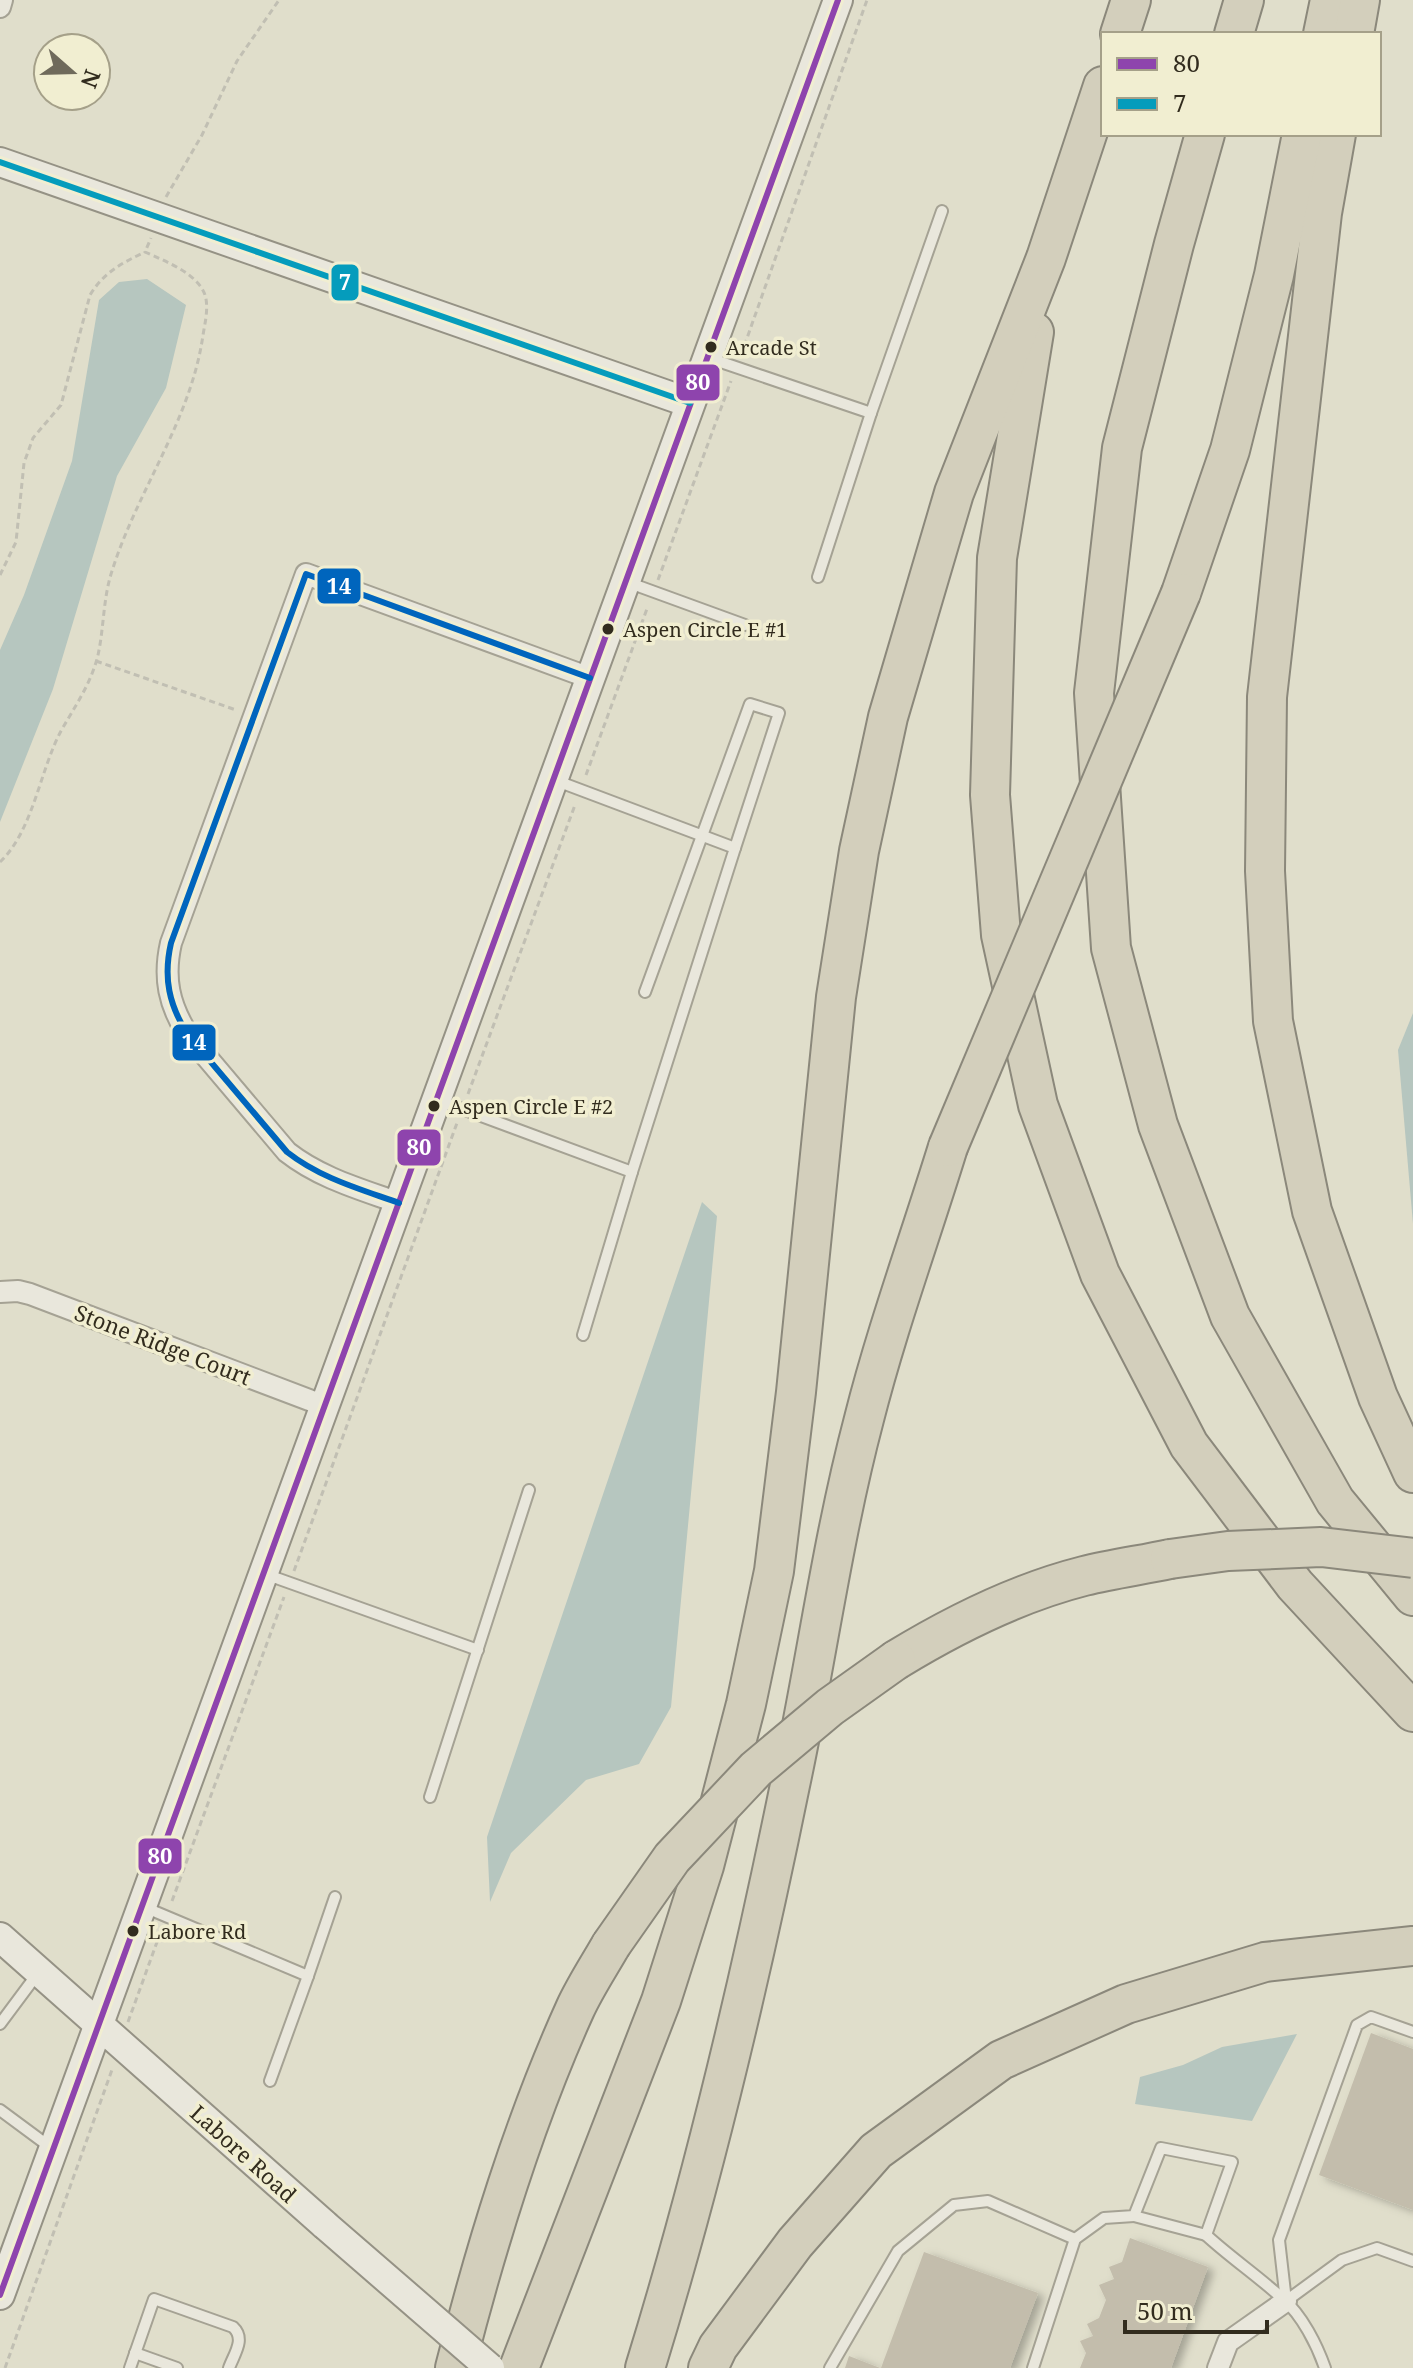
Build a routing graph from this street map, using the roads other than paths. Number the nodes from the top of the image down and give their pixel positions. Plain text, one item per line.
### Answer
1 (2, 0) edge
2 (838, 0) edge
3 (1131, 0) edge
4 (1244, 0) edge
5 (1330, 0) edge
6 (1360, 0) edge
7 (0, 7) edge
8 (1121, 32) edge
9 (1235, 32) edge
10 (1323, 32) edge
11 (1354, 32) edge
12 (1101, 98) edge
13 (1204, 136) edge
14 (1302, 136) edge
15 (1336, 136) edge
16 (0, 162) edge
17 (942, 211) dead end
18 (1046, 258) junction
19 (707, 357) junction
20 (690, 403) junction
21 (871, 413) junction
22 (818, 577) dead end
23 (625, 582) junction
24 (745, 625) dead end
25 (590, 678) junction
26 (553, 780) junction
27 (704, 836) junction
28 (735, 848) junction
29 (645, 992) dead end
30 (450, 1104) junction
31 (632, 1172) junction
32 (399, 1203) junction
33 (0, 1292) edge
34 (583, 1335) dead end
35 (325, 1406) junction
36 (1413, 1473) edge
37 (529, 1490) dead end
38 (1413, 1558) edge
39 (276, 1578) junction
40 (1413, 1596) edge
41 (478, 1650) junction
42 (1413, 1712) edge
43 (430, 1797) dead end
44 (335, 1897) dead end
45 (154, 1911) junction
46 (0, 1937) edge
47 (1413, 1946) edge
48 (39, 1972) junction
49 (308, 1976) junction
50 (0, 2024) edge
51 (99, 2024) junction
52 (1413, 2032) edge
53 (270, 2081) dead end
54 (0, 2110) edge
55 (53, 2149) junction
56 (1134, 2216) junction
57 (1206, 2235) junction
58 (1075, 2239) junction
59 (1413, 2261) edge
60 (0, 2295) edge
61 (1286, 2301) junction
62 (135, 2353) junction
63 (130, 2368) edge
64 (177, 2368) edge
65 (229, 2368) edge
66 (455, 2368) edge
67 (490, 2368) edge
68 (519, 2368) edge
69 (645, 2368) edge
70 (708, 2368) edge
71 (830, 2368) edge
72 (1033, 2368) edge
73 (1218, 2368) edge
74 (1325, 2368) edge

1 - 7 street
2 - 19 street
3 - 8 highway
4 - 9 highway
5 - 10 highway
6 - 11 highway
12 - 18 highway
13 - 40 highway
14 - 69 highway, bridge
15 - 36 highway
16 - 20 street
17 - 21 lane
18 - 42 highway
18 - 68 highway
19 - 20 street
19 - 21 lane
20 - 23 street
21 - 22 lane
23 - 24 lane
23 - 25 street
25 - 26 street
25 - 32 street
26 - 27 lane
26 - 30 street
27 - 28 lane
27 - 28 lane
27 - 29 lane
28 - 31 lane
30 - 31 lane
30 - 32 street
31 - 34 lane
32 - 35 street
33 - 35 street, Stone Ridge Court
35 - 39 street
37 - 41 lane
38 - 66 highway, bridge
39 - 41 lane
39 - 45 street
41 - 43 lane
44 - 49 lane
45 - 49 lane
45 - 51 street
46 - 48 street, Labore Road
47 - 70 highway
48 - 50 lane
48 - 51 street, Labore Road
49 - 53 lane
51 - 55 street
51 - 67 street, Labore Road, bridge
52 - 61 lane
54 - 55 lane
55 - 60 street
56 - 57 lane
56 - 57 lane
56 - 58 lane
57 - 61 lane
58 - 71 lane
58 - 72 lane
59 - 61 lane
61 - 73 street
61 - 74 lane
62 - 63 lane
62 - 64 lane
62 - 65 lane

